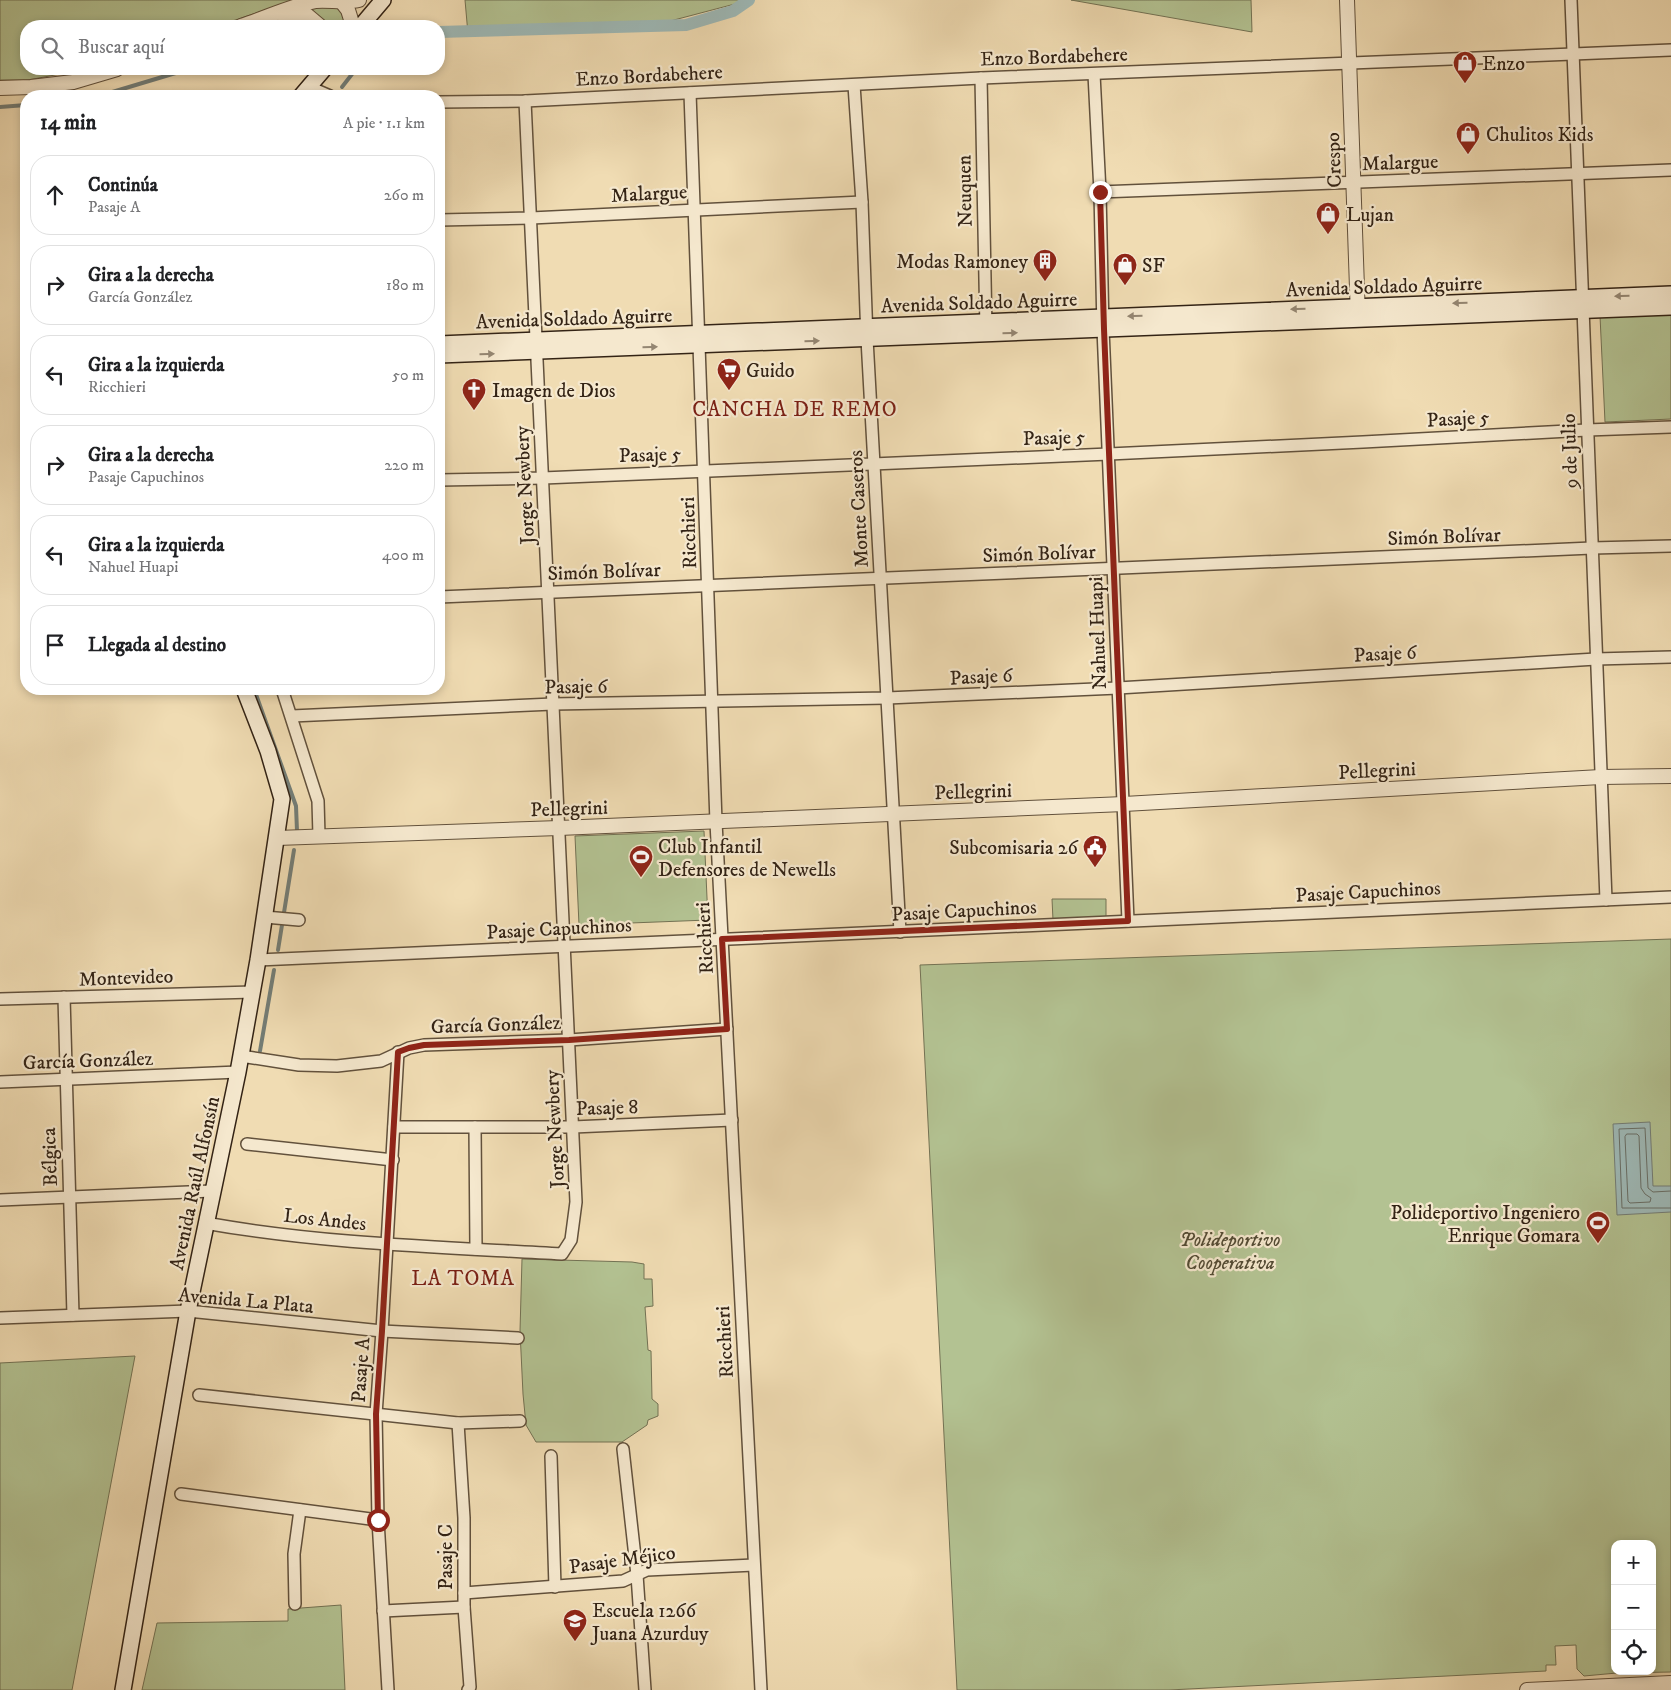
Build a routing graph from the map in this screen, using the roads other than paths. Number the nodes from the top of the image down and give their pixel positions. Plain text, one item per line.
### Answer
1 (359, 0) edge
2 (383, 0) edge
3 (1347, 0) edge
4 (1571, 0) edge
5 (342, 1) junction
6 (277, 14) junction
7 (260, 20) edge
8 (313, 20) edge
9 (351, 20) edge
10 (366, 20) edge
11 (1671, 50) edge
12 (1573, 54) junction
13 (1349, 64) junction
14 (1094, 74) junction
15 (97, 75) edge
16 (319, 75) edge
17 (981, 78) junction
18 (854, 85) junction
19 (0, 88) edge
20 (307, 90) edge
21 (690, 93) junction
22 (525, 101) junction
23 (445, 102) edge
24 (1671, 170) edge
25 (1578, 174) junction
26 (1354, 183) junction
27 (1100, 192) junction
28 (862, 202) junction
29 (694, 210) junction
30 (530, 218) junction
31 (445, 220) edge
32 (1671, 294) edge
33 (1582, 304) junction
34 (1671, 307) edge
35 (1358, 313) junction
36 (1104, 323) junction
37 (986, 328) junction
38 (866, 333) junction
39 (699, 339) junction
40 (445, 344) edge
41 (536, 346) junction
42 (445, 355) edge
43 (1671, 427) edge
44 (1587, 430) junction
45 (1109, 454) junction
46 (874, 464) junction
47 (704, 471) junction
48 (543, 478) junction
49 (445, 480) edge
50 (1671, 546) edge
51 (1592, 548) junction
52 (1114, 568) junction
53 (880, 578) junction
54 (708, 586) junction
55 (548, 592) junction
56 (445, 597) edge
57 (1671, 657) edge
58 (1596, 659) junction
59 (1118, 688) junction
60 (246, 695) edge
61 (284, 695) edge
62 (887, 698) junction
63 (712, 702) junction
64 (553, 704) junction
65 (292, 716) junction
66 (1671, 776) edge
67 (1601, 777) junction
68 (1124, 804) junction
69 (894, 814) junction
70 (716, 822) junction
71 (559, 828) junction
72 (319, 836) junction
73 (277, 838) junction
74 (1671, 897) edge
75 (1606, 900) junction
76 (1128, 921) junction
77 (900, 932) junction
78 (722, 939) junction
79 (564, 947) junction
80 (258, 960) junction
81 (252, 992) junction
82 (64, 997) junction
83 (0, 999) edge
84 (727, 1029) junction
85 (569, 1040) junction
86 (398, 1052) junction
87 (241, 1056) junction
88 (238, 1072) junction
89 (65, 1080) junction
90 (0, 1082) edge
91 (732, 1120) junction
92 (394, 1127) junction
93 (475, 1127) junction
94 (573, 1127) junction
95 (247, 1144) dead end
96 (392, 1160) junction
97 (212, 1191) junction
98 (69, 1197) junction
99 (0, 1200) edge
100 (205, 1223) junction
101 (387, 1245) junction
102 (476, 1249) junction
103 (562, 1254) joint
104 (188, 1311) junction
105 (73, 1316) junction
106 (0, 1318) edge
107 (382, 1331) junction
108 (518, 1338) dead end
109 (199, 1395) dead end
110 (376, 1414) junction
111 (520, 1421) dead end
112 (458, 1423) junction
113 (623, 1449) dead end
114 (551, 1456) dead end
115 (181, 1494) dead end
116 (300, 1510) junction
117 (378, 1520) junction
118 (754, 1565) junction
119 (637, 1575) junction
120 (555, 1587) junction
121 (464, 1593) junction
122 (295, 1604) dead end
123 (464, 1608) junction
124 (383, 1611) junction
125 (1671, 1683) edge
126 (123, 1690) edge
127 (388, 1690) edge
128 (468, 1690) edge
129 (645, 1690) edge
130 (761, 1690) edge
131 (1527, 1690) edge

1 - 5 street
2 - 10 main road
3 - 13 street, Crespo
4 - 12 street, 9 de Julio
5 - 6 street
5 - 9 street
6 - 7 street
6 - 8 street
11 - 12 street, Enzo Bordabehere
12 - 13 street, Enzo Bordabehere
12 - 25 street, 9 de Julio
13 - 14 street, Enzo Bordabehere
13 - 26 street, Crespo
14 - 17 street, Enzo Bordabehere
14 - 27 street, Nahuel Huapi
15 - 19 street
16 - 20 main road
17 - 18 street, Enzo Bordabehere
17 - 37 street, Neuquen
18 - 21 street, Enzo Bordabehere
18 - 28 street, Monte Caseros
21 - 22 street, Enzo Bordabehere
21 - 29 street, Ricchieri
22 - 23 street, Enzo Bordabehere
22 - 30 street, Jorge Newbery
24 - 25 street, Malargue
25 - 26 street, Malargue
25 - 33 street, 9 de Julio
26 - 27 street, Malargue
26 - 35 street, Crespo
27 - 36 street, Nahuel Huapi
28 - 29 street, Malargue
28 - 38 street, Monte Caseros
29 - 30 street, Malargue
29 - 39 street, Ricchieri
30 - 31 street, Malargue
30 - 41 street, Jorge Newbery
32 -> 33 main road, Avenida Soldado Aguirre
33 - 34 main road, Avenida Soldado Aguirre
33 - 35 main road, Avenida Soldado Aguirre
33 - 44 street, 9 de Julio
35 - 36 main road, Avenida Soldado Aguirre
36 - 37 main road, Avenida Soldado Aguirre
36 - 45 street, Nahuel Huapi
37 - 38 main road, Avenida Soldado Aguirre
38 - 39 main road, Avenida Soldado Aguirre
38 - 46 street, Monte Caseros
39 - 41 main road, Avenida Soldado Aguirre
39 - 47 street, Ricchieri
40 - 41 main road, Avenida Soldado Aguirre
42 -> 41 main road, Avenida Soldado Aguirre
41 - 48 street, Jorge Newbery
43 - 44 street, Pasaje 5
44 - 45 street, Pasaje 5
44 - 51 street, 9 de Julio
45 - 46 street, Pasaje 5
45 - 52 street, Nahuel Huapi
46 - 47 street, Pasaje 5
46 - 53 street, Monte Caseros
47 - 48 street, Pasaje 5
47 - 54 street, Ricchieri
48 - 49 street, Pasaje 5
48 - 55 street, Jorge Newbery
50 - 51 street, Simón Bolívar
51 - 52 street, Simón Bolívar
51 - 58 street, 9 de Julio
52 - 53 street, Simón Bolívar
52 - 59 street, Nahuel Huapi
53 - 54 street, Simón Bolívar
53 - 62 street, Monte Caseros
54 - 55 street, Simón Bolívar
54 - 63 street, Ricchieri
55 - 56 street, Simón Bolívar
55 - 64 street, Jorge Newbery
57 - 58 street, Pasaje 6
58 - 59 street, Pasaje 6
58 - 67 street, 9 de Julio
59 - 62 street, Pasaje 6
59 - 68 street, Nahuel Huapi
60 - 73 main road, Avenida Raúl Alfonsín
61 - 65 street
62 - 63 street, Pasaje 6
62 - 69 street, Monte Caseros
63 - 64 street, Pasaje 6
63 - 70 street, Ricchieri
64 - 65 street, Pasaje 6
64 - 71 street, Jorge Newbery
65 - 72 street
66 - 67 street, Pellegrini
67 - 68 street, Pellegrini
67 - 75 street, 9 de Julio
68 - 69 street, Pellegrini
68 - 76 street, Nahuel Huapi
69 - 70 street, Pellegrini
69 - 77 street, Monte Caseros
70 - 71 street, Pellegrini
70 - 78 street, Ricchieri
71 - 72 street, Pellegrini
71 - 79 street, Jorge Newbery
72 - 73 street, Pellegrini
73 - 80 main road, Avenida Raúl Alfonsín
74 - 75 street, Pasaje Capuchinos
75 - 76 street, Pasaje Capuchinos
76 - 77 street, Pasaje Capuchinos
77 - 78 street, Pasaje Capuchinos
78 - 79 street, Pasaje Capuchinos
78 - 84 street, Ricchieri
79 - 80 street, Pasaje Capuchinos
79 - 85 street, Jorge Newbery
80 - 81 main road, Avenida Raúl Alfonsín
81 - 82 street, Montevideo
81 - 87 main road, Avenida Raúl Alfonsín
82 - 83 street, Montevideo
82 - 89 street, Bélgica
84 - 85 street, García González
84 - 91 street, Ricchieri
85 - 86 street, García González
85 - 94 street, Jorge Newbery
86 - 87 street, García González
86 - 92 street, Pasaje A
87 - 88 main road, Avenida Raúl Alfonsín
88 - 89 street, García González
88 - 97 main road, Avenida Raúl Alfonsín
89 - 90 street, García González
89 - 98 street, Bélgica
91 - 94 street, Pasaje 8
91 - 118 street, Ricchieri
92 - 93 street, Pasaje 8
92 - 96 street, Pasaje A
93 - 94 street, Pasaje 8
93 - 102 street
94 - 103 street, Jorge Newbery
95 - 96 street
96 - 101 street, Pasaje A
97 - 98 street
97 - 100 main road, Avenida Raúl Alfonsín
98 - 99 street
98 - 105 street, Bélgica
100 - 101 street, Los Andes
100 - 104 main road, Avenida Raúl Alfonsín
101 - 102 street, Los Andes
101 - 107 street, Pasaje A
102 - 103 street, Los Andes
104 - 105 street, Avenida La Plata
104 - 107 street, Avenida La Plata
104 - 126 main road, Avenida Raúl Alfonsín
105 - 106 street, Avenida La Plata
107 - 108 street, Avenida La Plata
107 - 110 street, Pasaje A
109 - 110 street
110 - 112 street
110 - 117 street, Pasaje A
111 - 112 street
112 - 121 street, Pasaje C
113 - 119 street
114 - 120 street
115 - 116 street
116 - 117 street
116 - 122 street
117 - 124 street, Pasaje A
118 - 119 street, Pasaje Méjico
118 - 130 street, Ricchieri
119 - 120 street, Pasaje Méjico
119 - 129 street
120 - 121 street, Pasaje Méjico
121 - 123 street, Pasaje C
123 - 124 street
123 - 128 street, Pasaje C
124 - 127 street, Pasaje A
125 - 131 street

